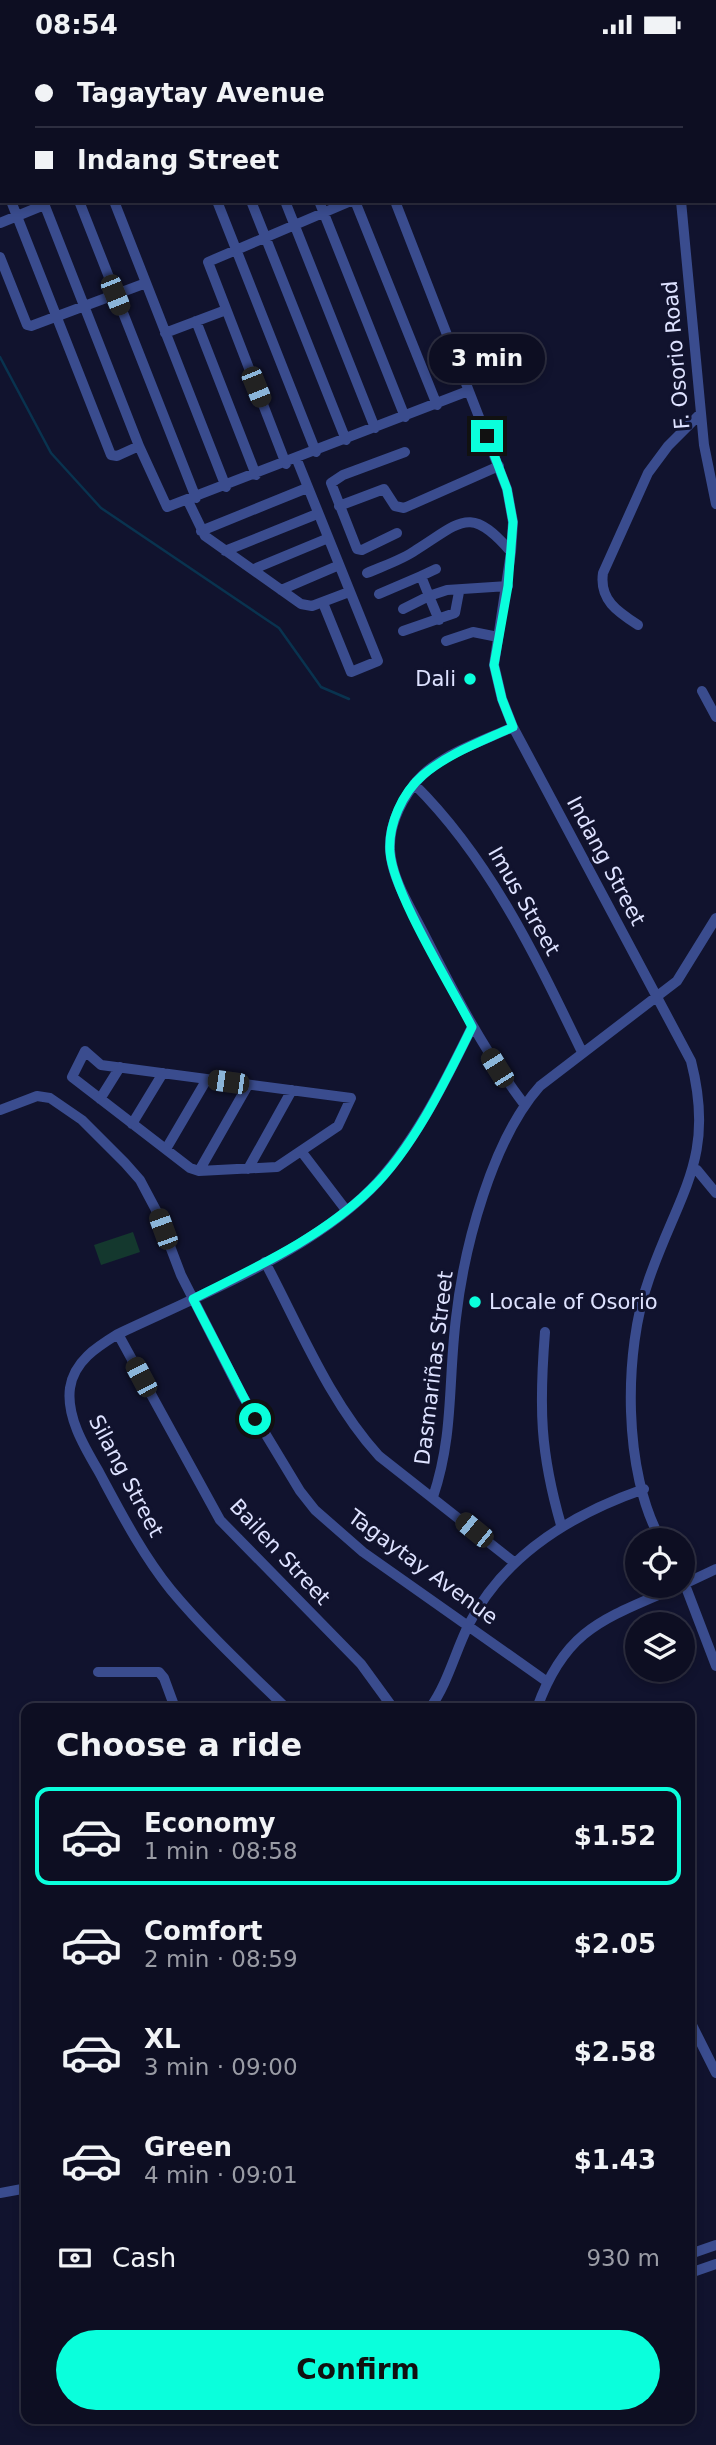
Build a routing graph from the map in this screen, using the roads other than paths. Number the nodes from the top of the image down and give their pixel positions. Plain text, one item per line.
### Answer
1 (12, 203) edge
2 (43, 203) edge
3 (80, 203) edge
4 (115, 203) edge
5 (218, 203) edge
6 (252, 203) edge
7 (286, 203) edge
8 (343, 203) edge
9 (354, 203) edge
10 (396, 203) edge
11 (681, 203) edge
12 (322, 207) edge
13 (18, 217) junction
14 (0, 223) edge
15 (294, 224) junction
16 (265, 236) junction
17 (236, 248) junction
18 (0, 257) edge
19 (146, 283) junction
20 (115, 295) junction
21 (85, 308) junction
22 (226, 310) junction
23 (57, 318) junction
24 (196, 321) junction
25 (165, 333) junction
26 (468, 391) junction
27 (437, 405) junction
28 (701, 413) junction
29 (405, 417) junction
30 (375, 428) junction
31 (346, 440) junction
32 (139, 446) junction
33 (316, 452) junction
34 (405, 452) dead end
35 (291, 462) junction
36 (499, 466) junction
37 (256, 475) junction
38 (226, 487) junction
39 (307, 488) junction
40 (192, 499) junction
41 (716, 504) edge
42 (340, 506) junction
43 (317, 514) junction
44 (201, 531) junction
45 (397, 533) dead end
46 (326, 539) junction
47 (225, 551) junction
48 (511, 552) junction
49 (337, 566) junction
50 (254, 569) junction
51 (436, 569) dead end
52 (367, 573) dead end
53 (421, 576) junction
54 (508, 586) junction
55 (281, 590) junction
56 (349, 592) junction
57 (459, 592) junction
58 (379, 594) dead end
59 (429, 596) junction
60 (323, 603) junction
61 (403, 609) dead end
62 (439, 620) junction
63 (638, 625) dead end
64 (403, 631) dead end
65 (498, 637) junction
66 (446, 641) dead end
67 (702, 691) dead end
68 (716, 717) edge
69 (513, 727) junction
70 (414, 784) junction
71 (716, 918) edge
72 (656, 995) junction
73 (472, 1027) junction
74 (582, 1052) junction
75 (120, 1067) junction
76 (163, 1073) junction
77 (207, 1079) junction
78 (248, 1084) junction
79 (292, 1090) junction
80 (100, 1099) junction
81 (524, 1104) junction
82 (0, 1110) edge
83 (132, 1124) junction
84 (166, 1149) junction
85 (301, 1151) junction
86 (247, 1169) junction
87 (697, 1170) junction
88 (198, 1171) junction
89 (716, 1193) edge
90 (346, 1210) junction
91 (265, 1262) junction
92 (193, 1299) junction
93 (545, 1332) dead end
94 (118, 1334) junction
95 (644, 1489) junction
96 (433, 1497) junction
97 (561, 1525) junction
98 (654, 1528) edge
99 (515, 1563) junction
100 (716, 1569) edge
101 (695, 1578) edge
102 (650, 1598) edge
103 (689, 1598) edge
104 (469, 1625) junction
105 (716, 1666) edge
106 (98, 1672) dead end
107 (547, 1681) junction
108 (173, 1703) edge
109 (281, 1703) edge
110 (389, 1703) edge
111 (432, 1703) edge
112 (539, 1703) edge
113 (695, 2031) edge
114 (716, 2073) edge
115 (21, 2189) edge
116 (0, 2193) edge
117 (716, 2245) edge
118 (695, 2252) edge
119 (716, 2264) edge
120 (695, 2271) edge

1 - 13 street
2 - 13 street
2 - 21 street
3 - 20 street
4 - 19 street
5 - 17 street
6 - 16 street
7 - 15 street
8 - 12 street
9 - 27 street
10 - 26 street, Indang Street
11 - 28 street, F. Osorio Road
12 - 15 street
12 - 29 street
13 - 14 street
13 - 23 street
15 - 16 street
15 - 30 street
16 - 17 street
16 - 31 street
17 - 22 street
17 - 33 street
18 - 23 street
19 - 20 street
19 - 25 street
20 - 21 street
20 - 40 street
21 - 23 street
21 - 32 street
22 - 24 street
22 - 35 street
23 - 32 street
24 - 25 street
24 - 37 street
25 - 38 street
26 - 27 street
26 - 36 street, Indang Street
27 - 29 street
28 - 41 street, F. Osorio Road
28 - 63 street
29 - 30 street
30 - 31 street
31 - 33 street
32 - 40 street
33 - 35 street
34 - 42 street
35 - 37 street
35 - 39 street
36 - 42 street
36 - 48 street, Indang Street
37 - 38 street
38 - 40 street
39 - 43 street
39 - 44 street
40 - 44 street
42 - 45 street
43 - 46 street
43 - 47 street
44 - 47 street
46 - 49 street
46 - 50 street
47 - 50 street
48 - 52 street
48 - 54 street, Indang Street
49 - 55 street
49 - 56 street
50 - 55 street
51 - 53 street
53 - 58 street
53 - 59 street
54 - 57 street
54 - 65 street, Indang Street
55 - 60 street
56 - 60 street
56 - 60 street
57 - 59 street
57 - 62 street
59 - 61 street
59 - 62 street
62 - 64 street
65 - 66 street
65 - 69 street, Indang Street
67 - 68 street
69 - 70 street
69 - 72 street, Indang Street
70 - 73 street
70 - 74 street, Imus Street
71 - 72 street, Dasmariñas Street
72 - 74 street, Dasmariñas Street
72 - 87 street, Indang Street
73 - 81 street
73 - 90 street, Silang Street
74 - 81 street, Dasmariñas Street
75 - 76 street
75 - 80 street
75 - 80 street
76 - 77 street
76 - 83 street
77 - 78 street
77 - 84 street
78 - 79 street
78 - 88 street
79 - 85 street
79 - 86 street
80 - 83 street
81 - 96 street, Dasmariñas Street
82 - 92 street, Tagaytay Avenue
83 - 84 street
84 - 88 street
85 - 86 street
85 - 90 street
86 - 88 street
87 - 89 street
87 - 95 street, Indang Street
90 - 91 street, Silang Street
91 - 92 street, Silang Street
91 - 96 street
92 - 94 street, Silang Street
92 - 104 street, Tagaytay Avenue
93 - 97 street
94 - 109 street, Silang Street
94 - 110 street, Bailen Street
95 - 97 street
95 - 98 street, Indang Street
96 - 99 street
97 - 99 street
99 - 104 street
100 - 101 street
102 - 107 street
103 - 105 street
104 - 107 street, Tagaytay Avenue
104 - 111 street
106 - 108 street
107 - 112 street
113 - 114 street
115 - 116 street
117 - 118 street
119 - 120 street

